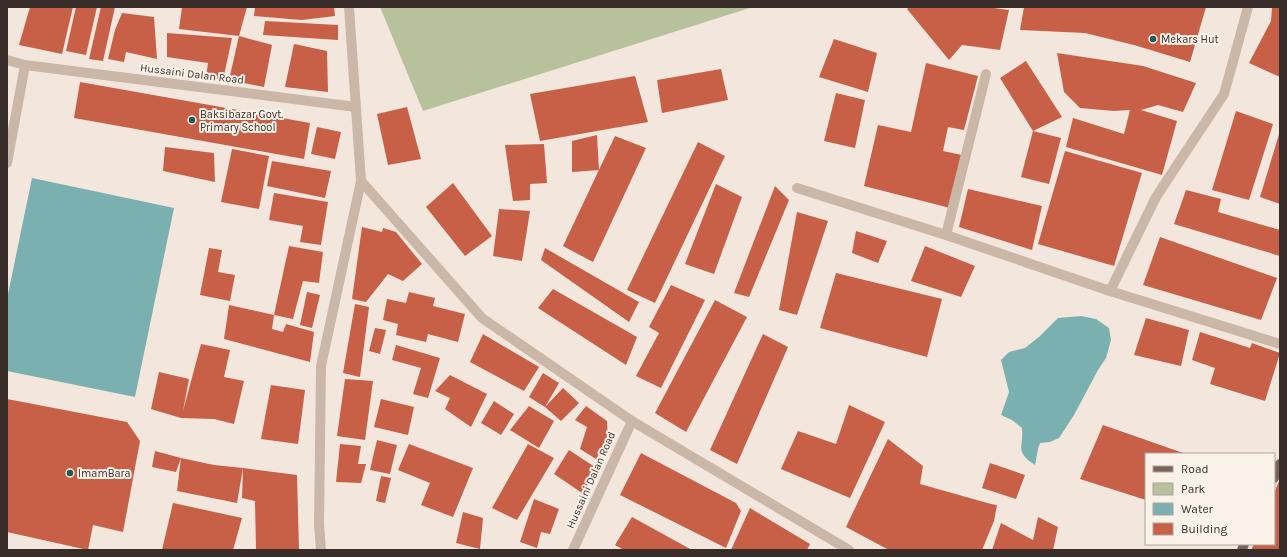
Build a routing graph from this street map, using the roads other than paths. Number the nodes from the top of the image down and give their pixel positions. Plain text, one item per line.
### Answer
1 (349, 7) edge
2 (1248, 7) edge
3 (7, 60) edge
4 (25, 65) junction
5 (986, 74) dead end
6 (356, 107) junction
7 (7, 163) edge
8 (361, 181) junction
9 (797, 188) dead end
10 (946, 235) junction
11 (1110, 291) junction
12 (1280, 344) edge
13 (632, 421) junction
14 (1280, 464) edge
15 (1275, 476) edge
16 (322, 550) edge
17 (573, 550) edge
18 (849, 550) edge

1 - 6 street
2 - 11 street
3 - 4 street, Hussaini Dalan Road
4 - 6 street, Hussaini Dalan Road
4 - 7 street
5 - 10 street
6 - 8 street
8 - 13 street
8 - 16 street
9 - 10 street
10 - 11 street
11 - 12 street
13 - 17 street, Hussaini Dalan Road
13 - 18 street
14 - 15 main road

